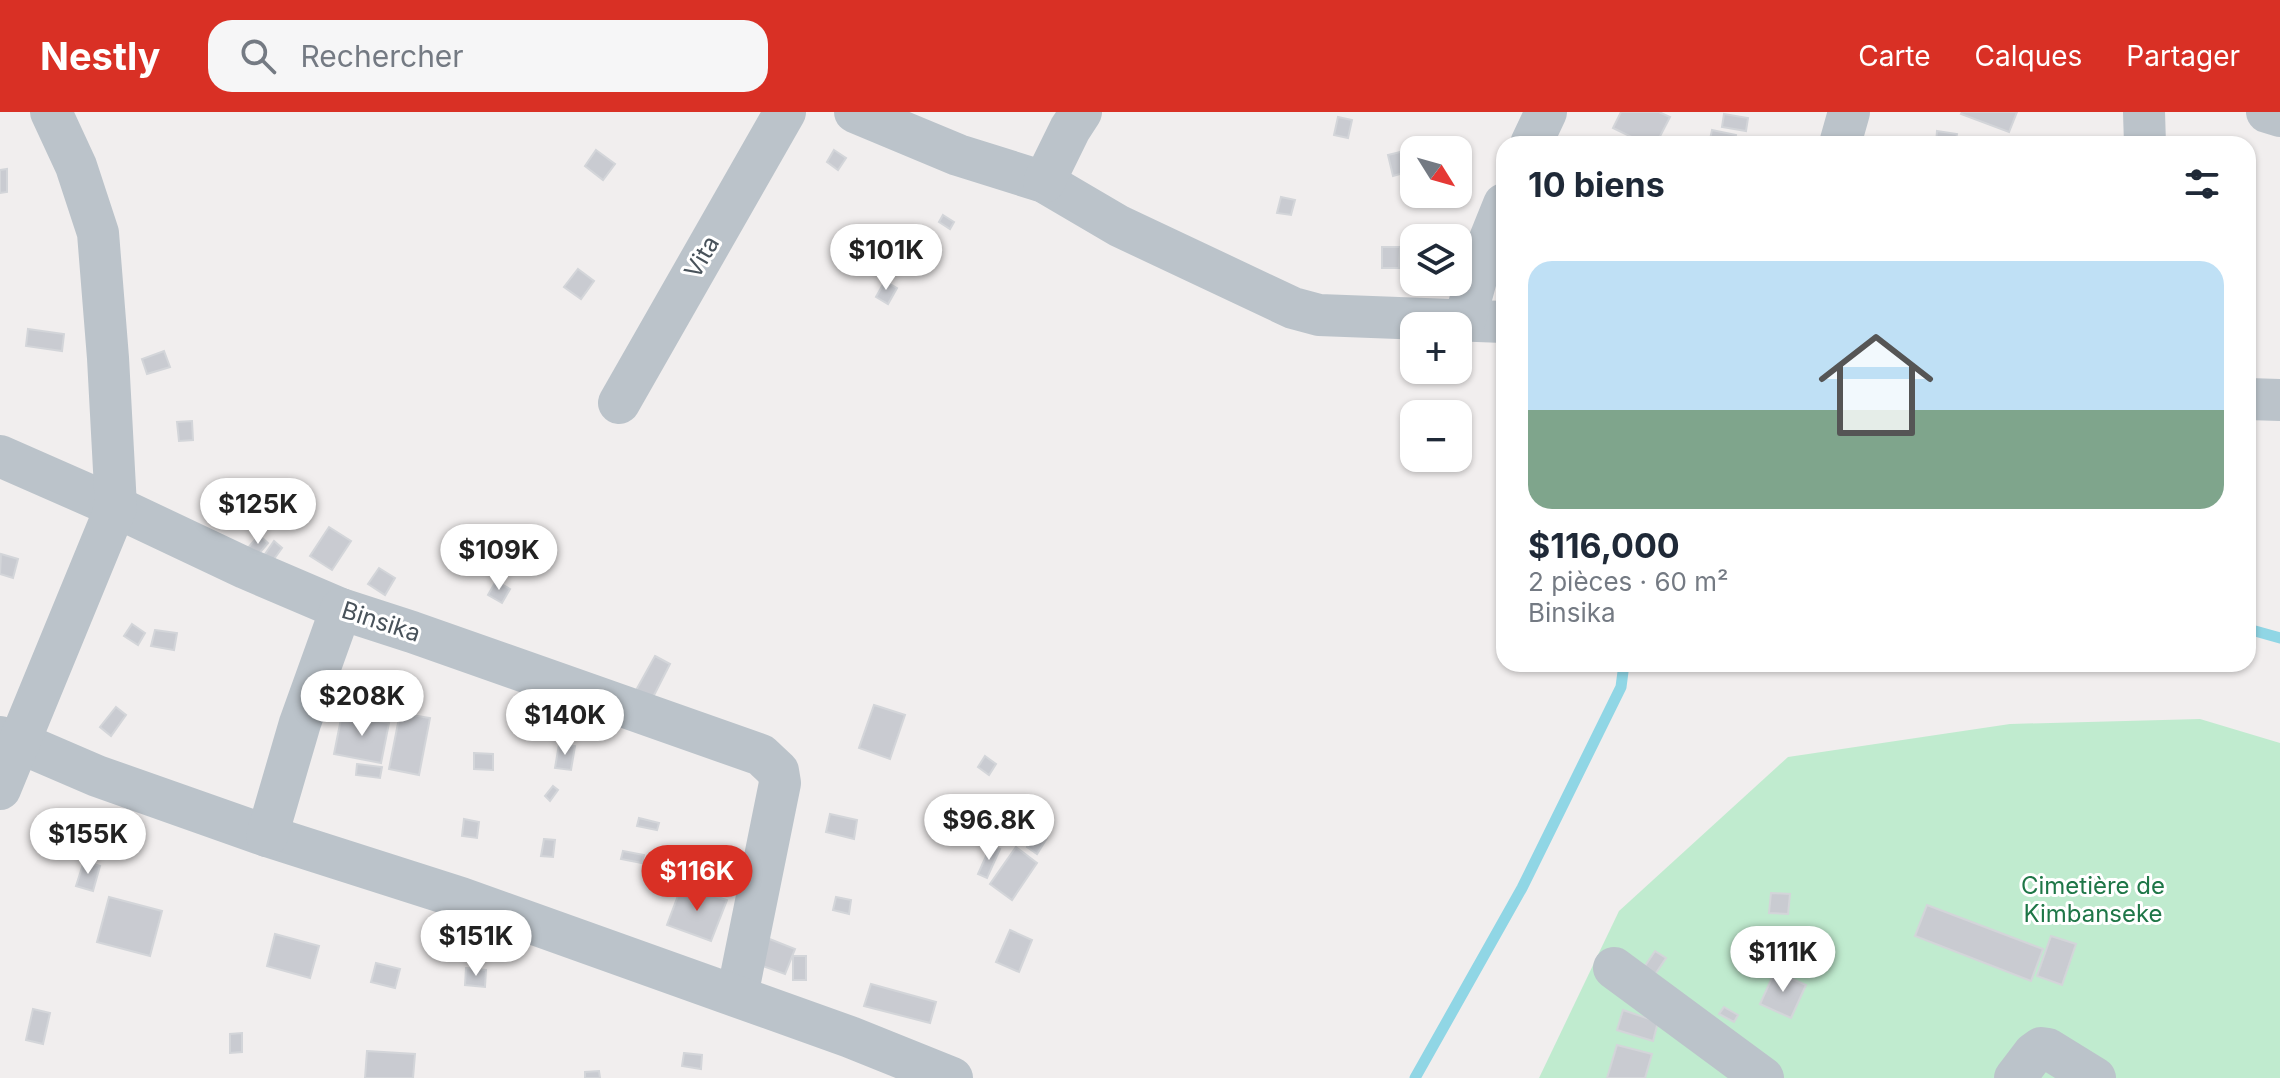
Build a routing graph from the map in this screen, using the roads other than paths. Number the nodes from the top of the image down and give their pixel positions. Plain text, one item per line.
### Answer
1 (51, 112) edge
2 (785, 112) edge
3 (855, 112) edge
4 (1081, 112) edge
5 (1546, 112) edge
6 (1849, 112) edge
7 (2144, 112) edge
8 (2267, 112) edge
9 (2280, 116) edge
10 (1535, 136) edge
11 (1842, 136) edge
12 (2145, 136) edge
13 (1044, 182) junction
14 (1496, 224) edge
15 (1485, 321) edge
16 (2256, 399) edge
17 (2280, 400) edge
18 (619, 403) dead end
19 (0, 456) edge
20 (116, 507) junction
21 (341, 609) junction
22 (9, 739) edge
23 (0, 789) edge
24 (267, 836) junction
25 (1614, 968) dead end
26 (737, 996) junction
27 (952, 1078) edge
28 (1763, 1078) edge
29 (2015, 1078) edge
30 (2095, 1078) edge

1 - 20 street
2 - 18 street, Vita
3 - 13 street
4 - 13 street
5 - 10 street
6 - 11 street
7 - 12 street
8 - 9 street
13 - 15 street
14 - 15 street
16 - 17 street
19 - 20 street, Binsika
20 - 21 street, Binsika
20 - 22 street
21 - 24 street
21 - 26 street, Binsika
22 - 23 street
22 - 24 street
24 - 26 street
25 - 28 street
26 - 27 street
29 - 30 street

